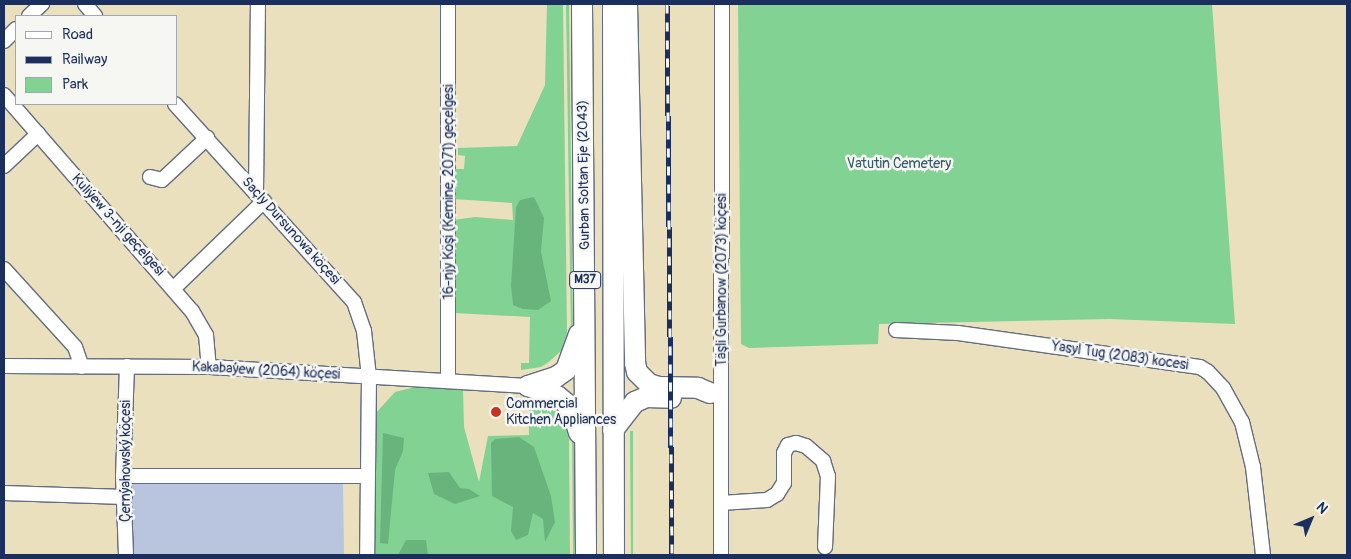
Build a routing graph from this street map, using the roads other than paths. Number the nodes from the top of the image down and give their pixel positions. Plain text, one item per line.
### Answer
1 (42, 4) edge
2 (85, 4) edge
3 (258, 4) edge
4 (448, 4) edge
5 (582, 4) edge
6 (614, 4) edge
7 (627, 4) edge
8 (722, 4) edge
9 (30, 15) edge
10 (94, 15) edge
11 (15, 30) edge
12 (4, 41) edge
13 (4, 95) edge
14 (176, 105) edge
15 (38, 134) junction
16 (207, 138) junction
17 (4, 166) edge
18 (150, 177) dead end
19 (260, 196) junction
20 (4, 269) edge
21 (174, 288) junction
22 (585, 315) junction
23 (896, 330) dead end
24 (4, 366) edge
25 (127, 366) junction
26 (82, 367) junction
27 (209, 367) junction
28 (369, 377) junction
29 (448, 380) junction
30 (528, 386) junction
31 (716, 393) junction
32 (612, 430) junction
33 (584, 449) junction
34 (123, 476) junction
35 (367, 476) junction
36 (4, 493) edge
37 (125, 497) junction
38 (721, 503) junction
39 (825, 546) dead end
40 (126, 555) edge
41 (367, 555) edge
42 (586, 555) edge
43 (614, 555) edge
44 (721, 555) edge
45 (1263, 555) edge

1 - 9 street
2 - 10 street
3 - 19 street
4 - 29 street, 16-njy Köşi (Kemine, 2071) geçelgesi
5 - 22 highway, Gurban Soltan Eje (2043) / M37
6 - 32 highway, Gurban Soltan Eje (2043) / M37
7 - 31 highway
8 - 31 street, Täşli Gurbanow (2073) köçesi
11 - 12 street
13 - 15 street, Kuliýew 3-nji geçelgesi
14 - 16 street, Saçly Dursunowa köçesi
15 - 17 street
15 - 21 street, Kuliýew 3-nji geçelgesi
16 - 18 street
16 - 19 street, Saçly Dursunowa köçesi
19 - 21 street
19 - 28 street, Saçly Dursunowa köçesi
20 - 26 street
21 - 27 street, Kuliýew 3-nji geçelgesi
22 - 30 highway
22 - 33 highway, Gurban Soltan Eje (2043) / M37
23 - 45 street, Yasyl Tug (2083) kocesi
24 - 26 street, Kakabaýew (2064) köçesi
25 - 26 street, Kakabaýew (2064) köçesi
25 - 27 street, Kakabaýew (2064) köçesi
25 - 34 street, Çernýahowský köçesi
27 - 28 street, Kakabaýew (2064) köçesi
28 - 29 street, Kakabaýew (2064) köçesi
28 - 35 street, Saçly Dursunowa köçesi
29 - 30 street, Kakabaýew (2064) köçesi
30 - 33 highway
31 - 32 highway
31 - 38 street, Täşli Gurbanow (2073) köçesi
32 - 43 highway, Gurban Soltan Eje (2043) / M37
33 - 42 highway, Gurban Soltan Eje (2043) / M37
34 - 35 street
34 - 37 street, Çernýahowský köçesi
35 - 41 street, Saçly Dursunowa köçesi
36 - 37 street
37 - 40 street, Çernýahowský köçesi
38 - 39 street
38 - 44 street, Täşli Gurbanow (2073) köçesi

